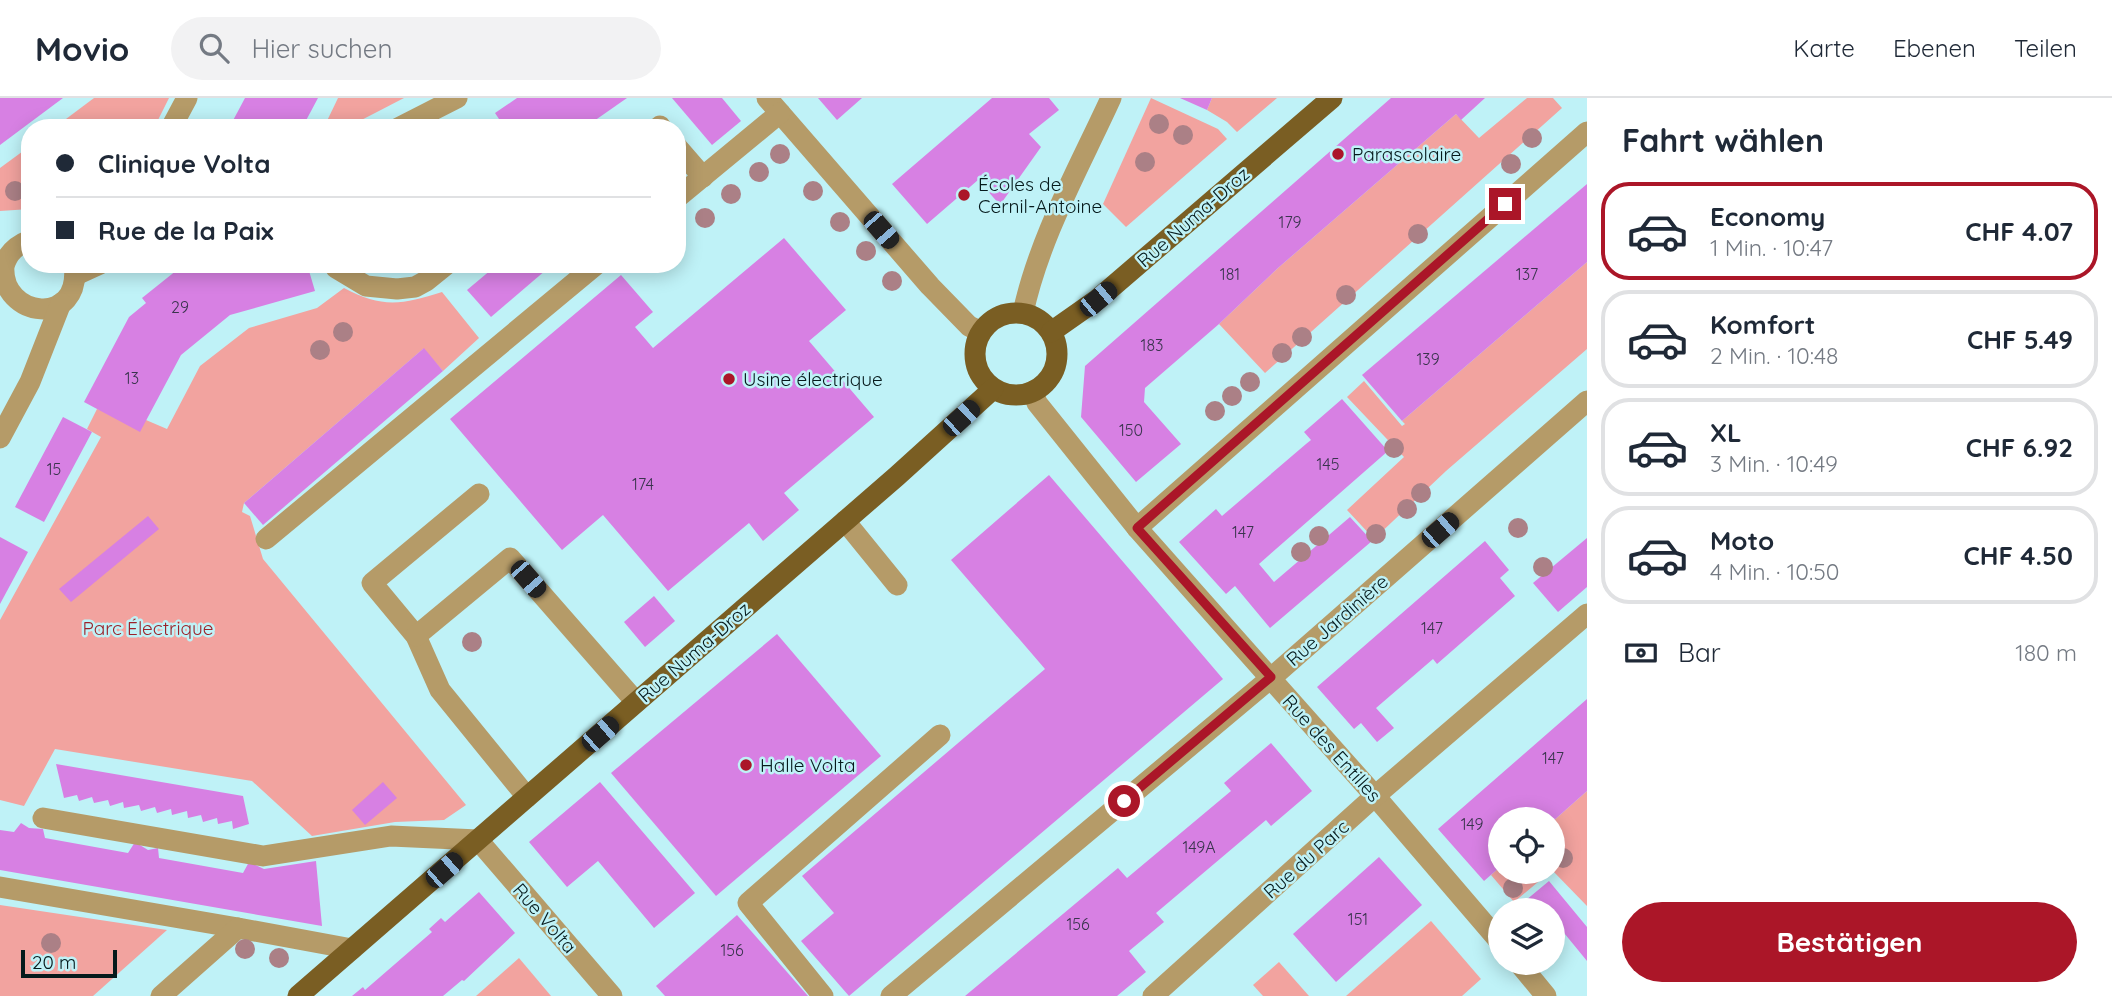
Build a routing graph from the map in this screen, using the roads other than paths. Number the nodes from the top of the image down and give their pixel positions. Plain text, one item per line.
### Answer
1 (187, 98) edge
2 (457, 98) edge
3 (1111, 98) edge
4 (1332, 98) edge
5 (774, 105) edge
6 (176, 119) edge
7 (416, 119) edge
8 (1587, 132) edge
9 (686, 157) edge
10 (703, 177) junction
11 (686, 191) edge
12 (21, 243) edge
13 (3, 260) edge
14 (75, 273) edge
15 (344, 273) edge
16 (436, 273) edge
17 (586, 273) edge
18 (61, 303) junction
19 (1023, 313) junction
20 (981, 332) junction
21 (1051, 332) junction
22 (993, 389) junction
23 (1033, 391) junction
24 (1587, 401) edge
25 (0, 438) edge
26 (479, 494) dead end
27 (845, 521) junction
28 (1137, 528) junction
29 (266, 539) dead end
30 (897, 585) dead end
31 (1587, 614) edge
32 (416, 636) junction
33 (1271, 677) junction
34 (636, 702) junction
35 (940, 735) dead end
36 (1375, 796) junction
37 (527, 797) junction
38 (43, 818) dead end
39 (478, 840) junction
40 (0, 887) edge
41 (238, 928) junction
42 (1488, 928) edge
43 (352, 949) junction
44 (1529, 975) edge
45 (161, 996) edge
46 (298, 996) edge
47 (612, 996) edge
48 (823, 996) edge
49 (891, 996) edge
50 (1153, 996) edge
51 (1546, 996) edge

1 - 6 street
2 - 7 street
3 - 19 street
4 - 21 main road, Rue Numa-Droz
5 - 10 street
5 - 20 street
8 - 28 street
9 - 10 street
10 - 11 street
12 - 13 street
13 - 18 street
14 - 18 street
15 - 16 street
17 - 29 street
18 - 25 street
19 - 20 main road
19 - 21 main road
20 - 22 main road
21 - 23 main road
22 - 23 main road
22 - 27 main road, Rue Numa-Droz
23 - 28 street, Rue des Entilles
24 - 33 street, Rue Jardinière
26 - 32 street
27 - 30 street
27 - 34 main road, Rue Numa-Droz
28 - 33 street, Rue des Entilles
31 - 36 street, Rue du Parc
32 - 34 street
32 - 37 street
33 - 36 street, Rue des Entilles
33 - 49 street, Rue Jardinière
34 - 37 main road, Rue Numa-Droz
35 - 48 street
36 - 42 street, Rue des Entilles
36 - 50 street, Rue du Parc
37 - 39 main road, Rue Numa-Droz
38 - 39 street
39 - 43 main road, Rue Numa-Droz
39 - 47 street, Rue Volta
40 - 41 street
41 - 43 street
41 - 45 street
43 - 46 main road, Rue Numa-Droz
44 - 51 street

